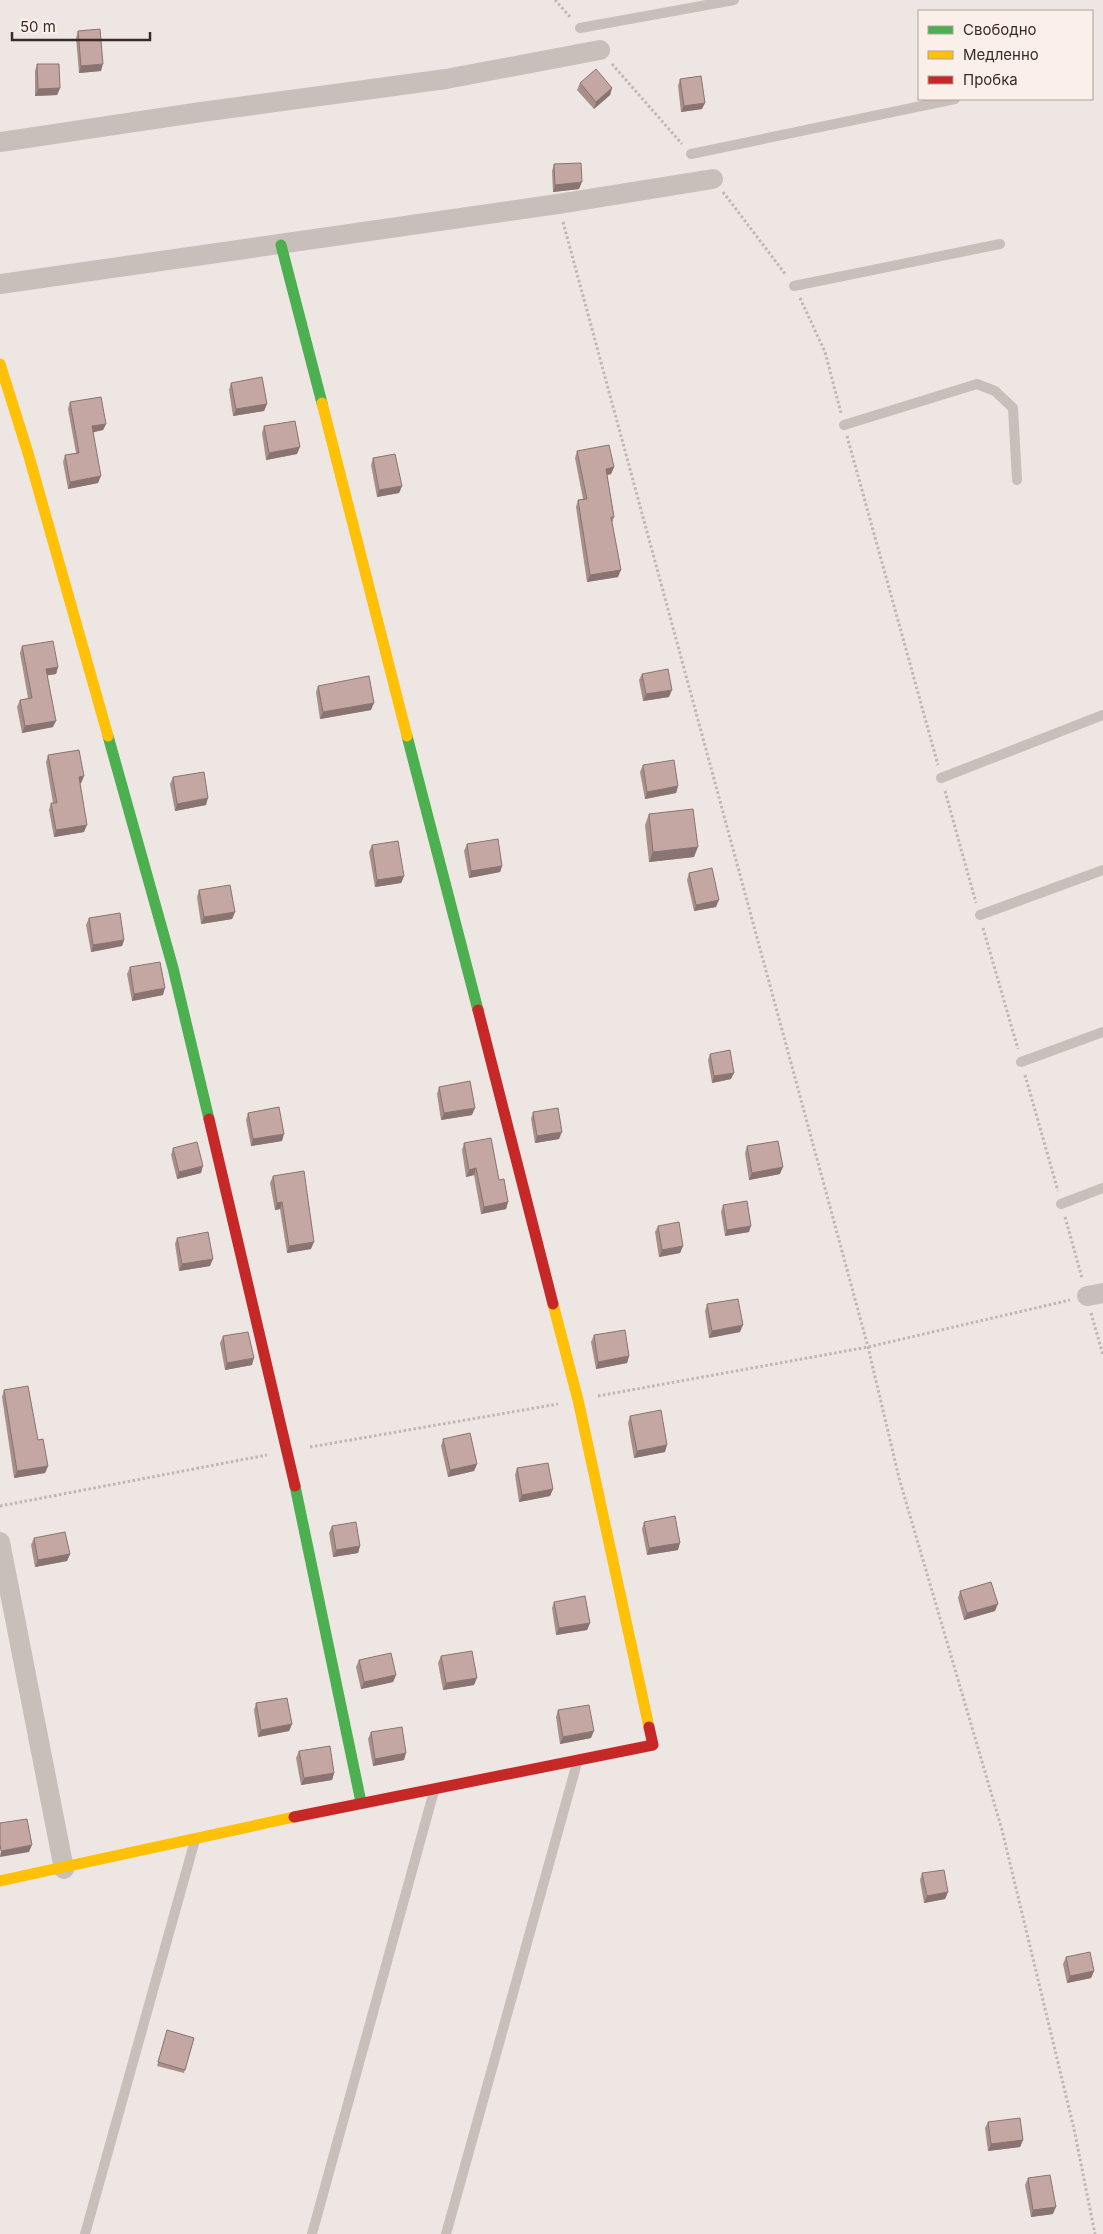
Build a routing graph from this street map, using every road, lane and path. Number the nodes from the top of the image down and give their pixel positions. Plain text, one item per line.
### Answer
1 (555, 0) edge
2 (734, 0) edge
3 (580, 28) joint
4 (600, 50) joint
5 (950, 100) edge
6 (0, 142) edge
7 (691, 154) joint
8 (713, 179) joint
9 (558, 204) junction
10 (1000, 244) dead end
11 (281, 245) junction
12 (0, 284) edge
13 (794, 286) junction
14 (0, 364) edge
15 (844, 425) junction
16 (1017, 480) dead end
17 (1103, 714) edge
18 (941, 778) junction
19 (1103, 870) edge
20 (980, 916) junction
21 (1103, 1032) edge
22 (1021, 1062) junction
23 (1103, 1188) edge
24 (1061, 1204) junction
25 (1095, 1294) edge
26 (868, 1347) junction
27 (1103, 1355) edge
28 (578, 1400) junction
29 (288, 1450) junction
30 (0, 1506) edge
31 (0, 1542) edge
32 (578, 1760) junction
33 (435, 1788) junction
34 (361, 1802) junction
35 (195, 1839) junction
36 (64, 1869) junction
37 (0, 1881) edge
38 (85, 2234) edge
39 (312, 2234) edge
40 (446, 2234) edge
41 (1095, 2234) edge

1 - 3 path
2 - 3 lane
4 - 6 street
4 - 7 path
5 - 7 lane
8 - 9 street
8 - 13 path
9 - 11 street
9 - 26 path
10 - 13 lane
11 - 12 street
11 - 28 street
13 - 15 path
14 - 29 street
15 - 16 lane
15 - 18 path
17 - 18 lane
18 - 20 path
19 - 20 lane
20 - 22 path
21 - 22 lane
22 - 24 path
23 - 24 lane
24 - 25 path
25 - 26 path
25 - 27 path
26 - 28 path
26 - 41 path
28 - 29 path
28 - 32 street
29 - 30 path
29 - 34 street
31 - 36 street
32 - 33 street
32 - 40 lane
33 - 34 street
33 - 39 lane
34 - 35 street
35 - 36 street
35 - 38 lane
36 - 37 street

